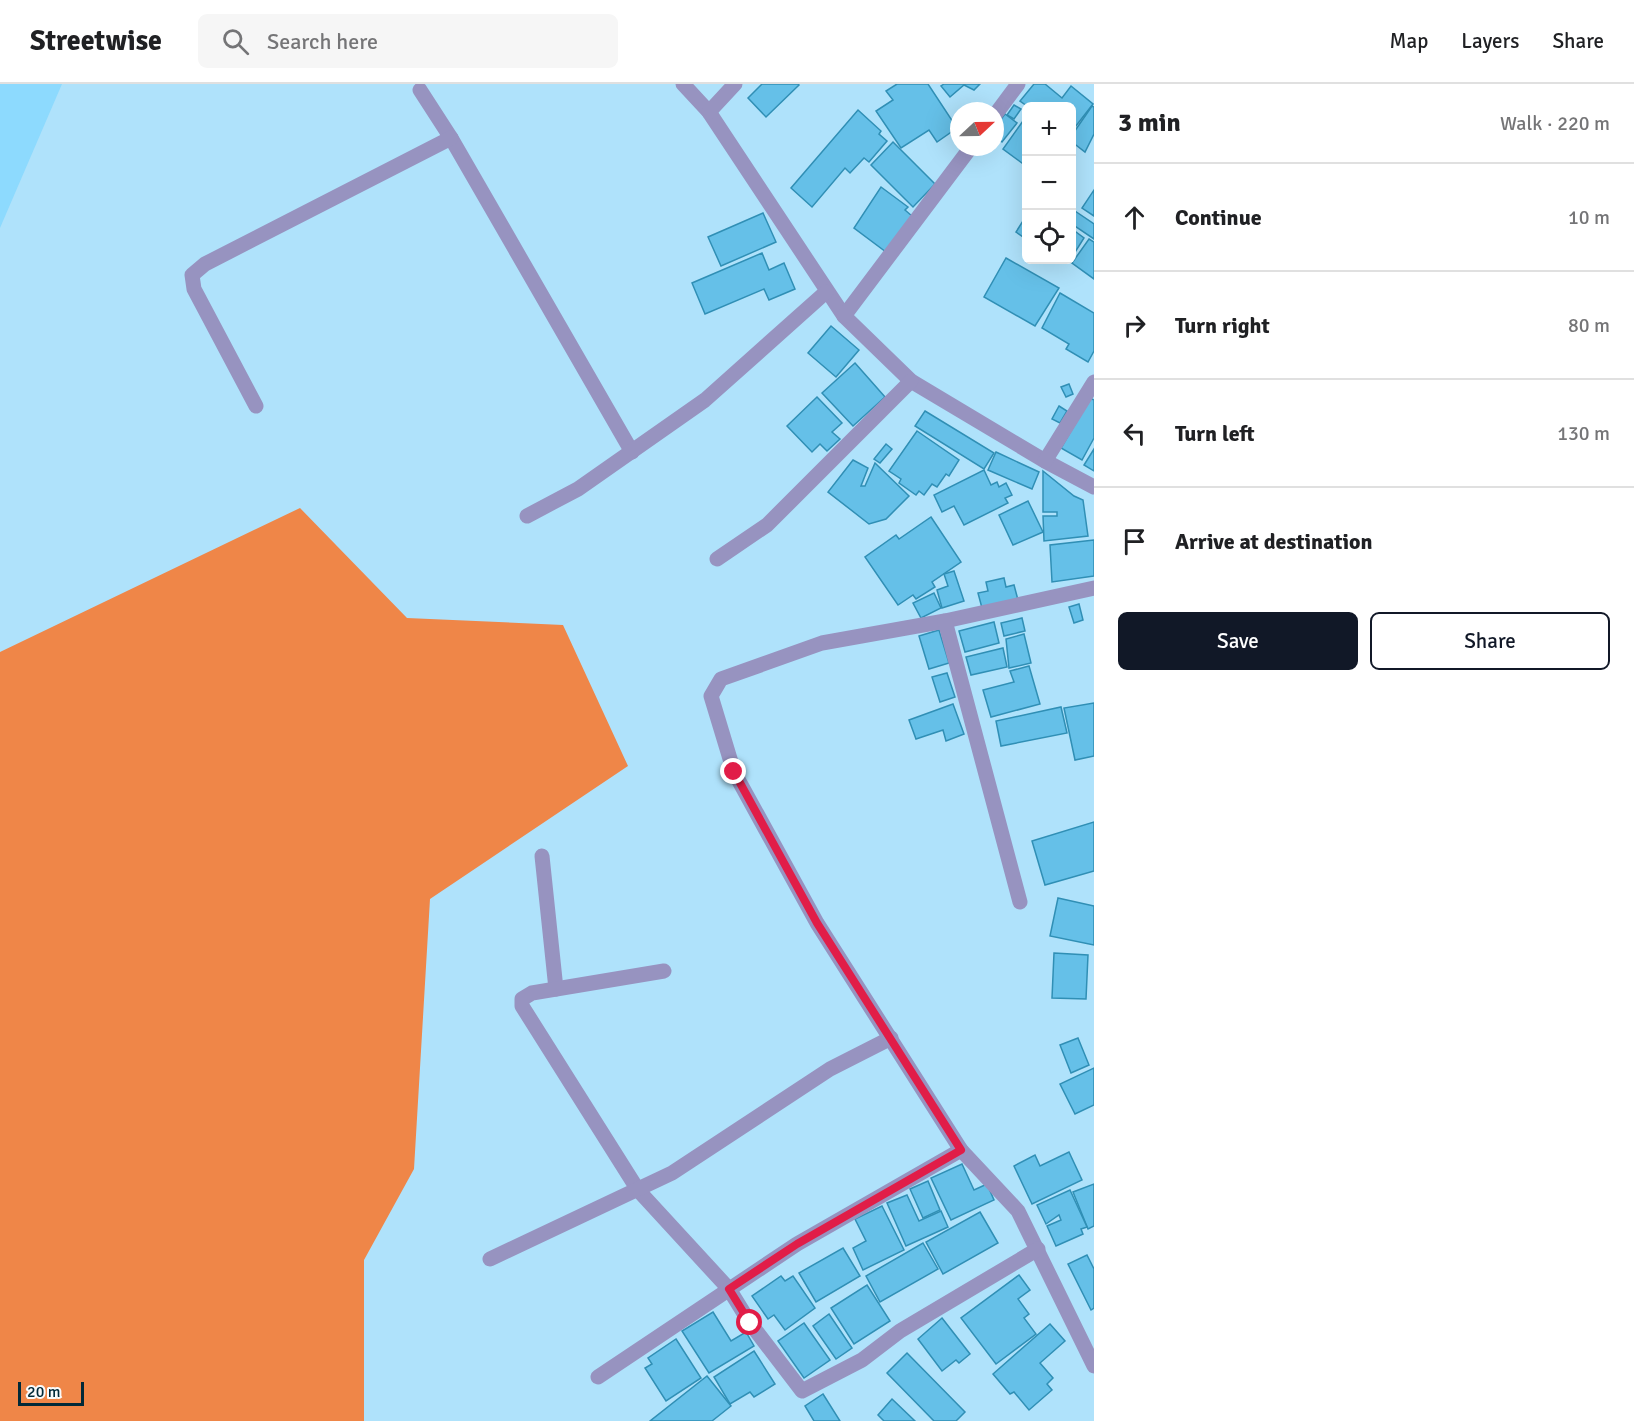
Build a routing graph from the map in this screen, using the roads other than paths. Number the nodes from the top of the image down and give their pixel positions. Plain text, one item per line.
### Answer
1 (683, 84) edge
2 (735, 84) edge
3 (1018, 84) edge
4 (420, 90) dead end
5 (1004, 103) edge
6 (709, 112) junction
7 (451, 138) junction
8 (963, 156) edge
9 (826, 292) junction
10 (844, 316) junction
11 (910, 381) junction
12 (1094, 382) edge
13 (256, 406) dead end
14 (633, 452) junction
15 (1045, 461) junction
16 (1094, 487) edge
17 (527, 516) dead end
18 (717, 559) dead end
19 (1094, 588) edge
20 (945, 621) junction
21 (542, 856) dead end
22 (1020, 902) dead end
23 (664, 970) dead end
24 (556, 989) junction
25 (891, 1038) junction
26 (961, 1150) junction
27 (638, 1190) junction
28 (1038, 1249) junction
29 (490, 1259) dead end
30 (729, 1289) junction
31 (1094, 1366) edge
32 (598, 1377) dead end

1 - 6 street
2 - 6 street
3 - 5 street
4 - 7 street
6 - 9 street
7 - 13 street
7 - 14 street
8 - 10 street
9 - 10 street
9 - 14 street
10 - 11 street
11 - 15 street
11 - 18 street
12 - 15 street
14 - 17 street
15 - 16 street
19 - 20 street
20 - 22 street
20 - 25 street
21 - 24 street
23 - 24 street
24 - 27 street
25 - 26 street
25 - 27 street
26 - 28 street
26 - 30 street
27 - 29 street
27 - 30 street
28 - 30 street
28 - 31 street
30 - 32 street

